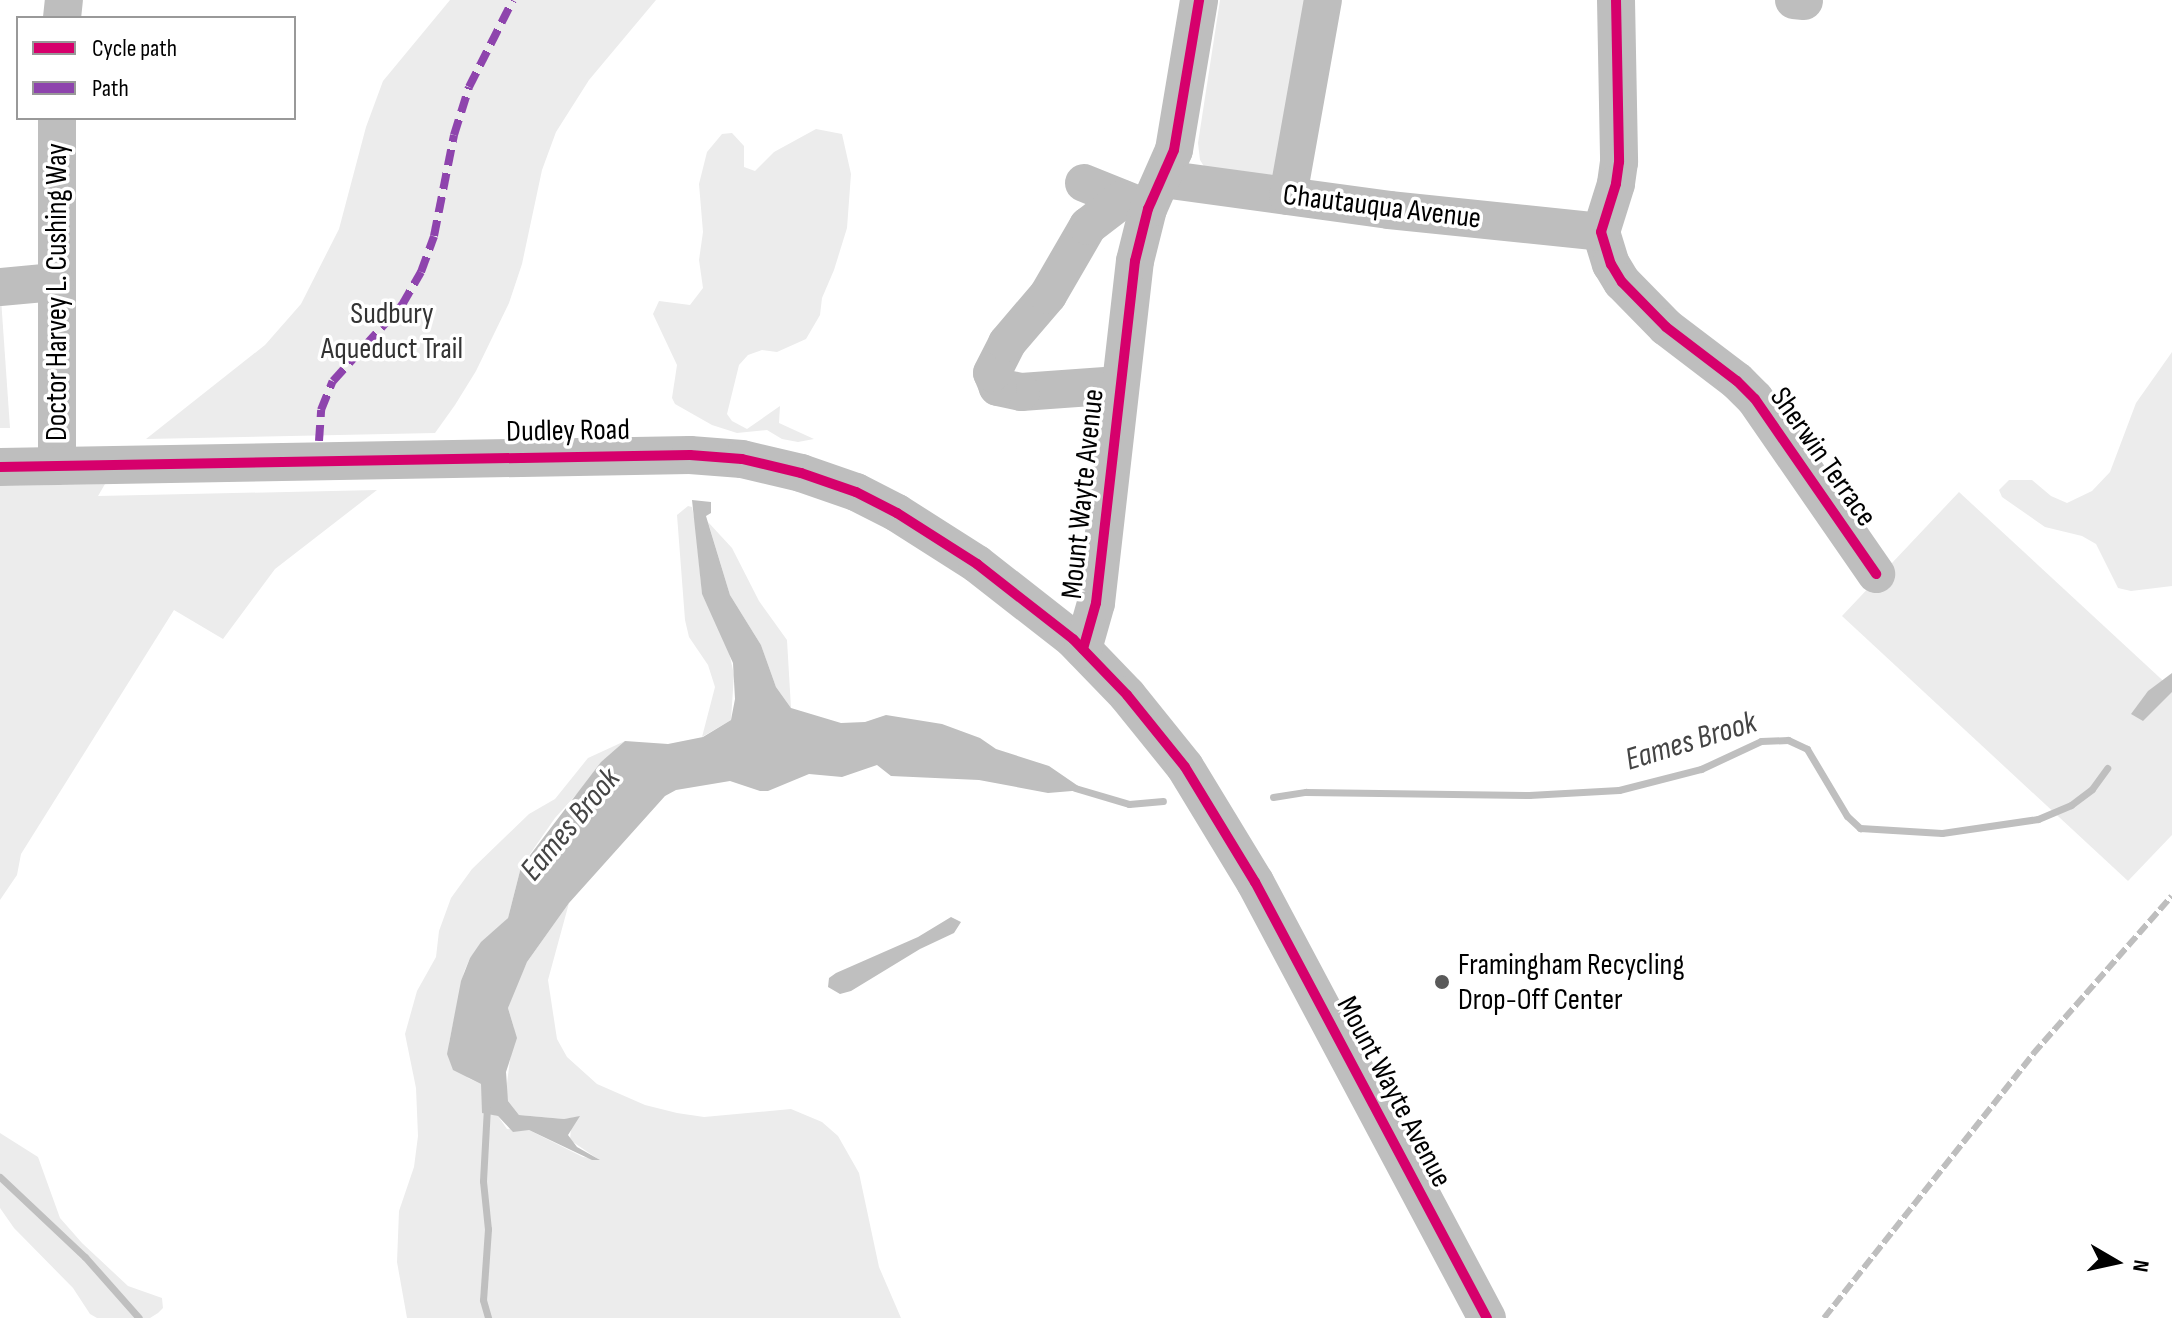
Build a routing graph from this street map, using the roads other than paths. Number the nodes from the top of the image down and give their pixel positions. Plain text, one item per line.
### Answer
1 (1199, 0) edge
2 (1323, 0) edge
3 (1616, 0) edge
4 (57, 120) edge
5 (1084, 183) dead end
6 (1145, 196) junction
7 (1288, 196) junction
8 (1601, 232) junction
9 (55, 282) junction
10 (0, 287) edge
11 (1119, 385) junction
12 (57, 466) junction
13 (0, 467) edge
14 (1876, 574) dead end
15 (1083, 649) junction
16 (1487, 1318) edge

1 - 6 street, Mount Wayte Avenue
2 - 7 street
3 - 8 street
4 - 9 street, Doctor Harvey L. Cushing Way
5 - 6 street, Chautauqua Avenue
6 - 7 street, Chautauqua Avenue
6 - 11 street, Mount Wayte Avenue
6 - 11 street
7 - 8 street, Chautauqua Avenue
8 - 14 street, Sherwin Terrace
9 - 10 street
9 - 12 street, Doctor Harvey L. Cushing Way
11 - 15 street, Mount Wayte Avenue
12 - 13 street, Dudley Road
12 - 15 street, Dudley Road
15 - 16 street, Mount Wayte Avenue

